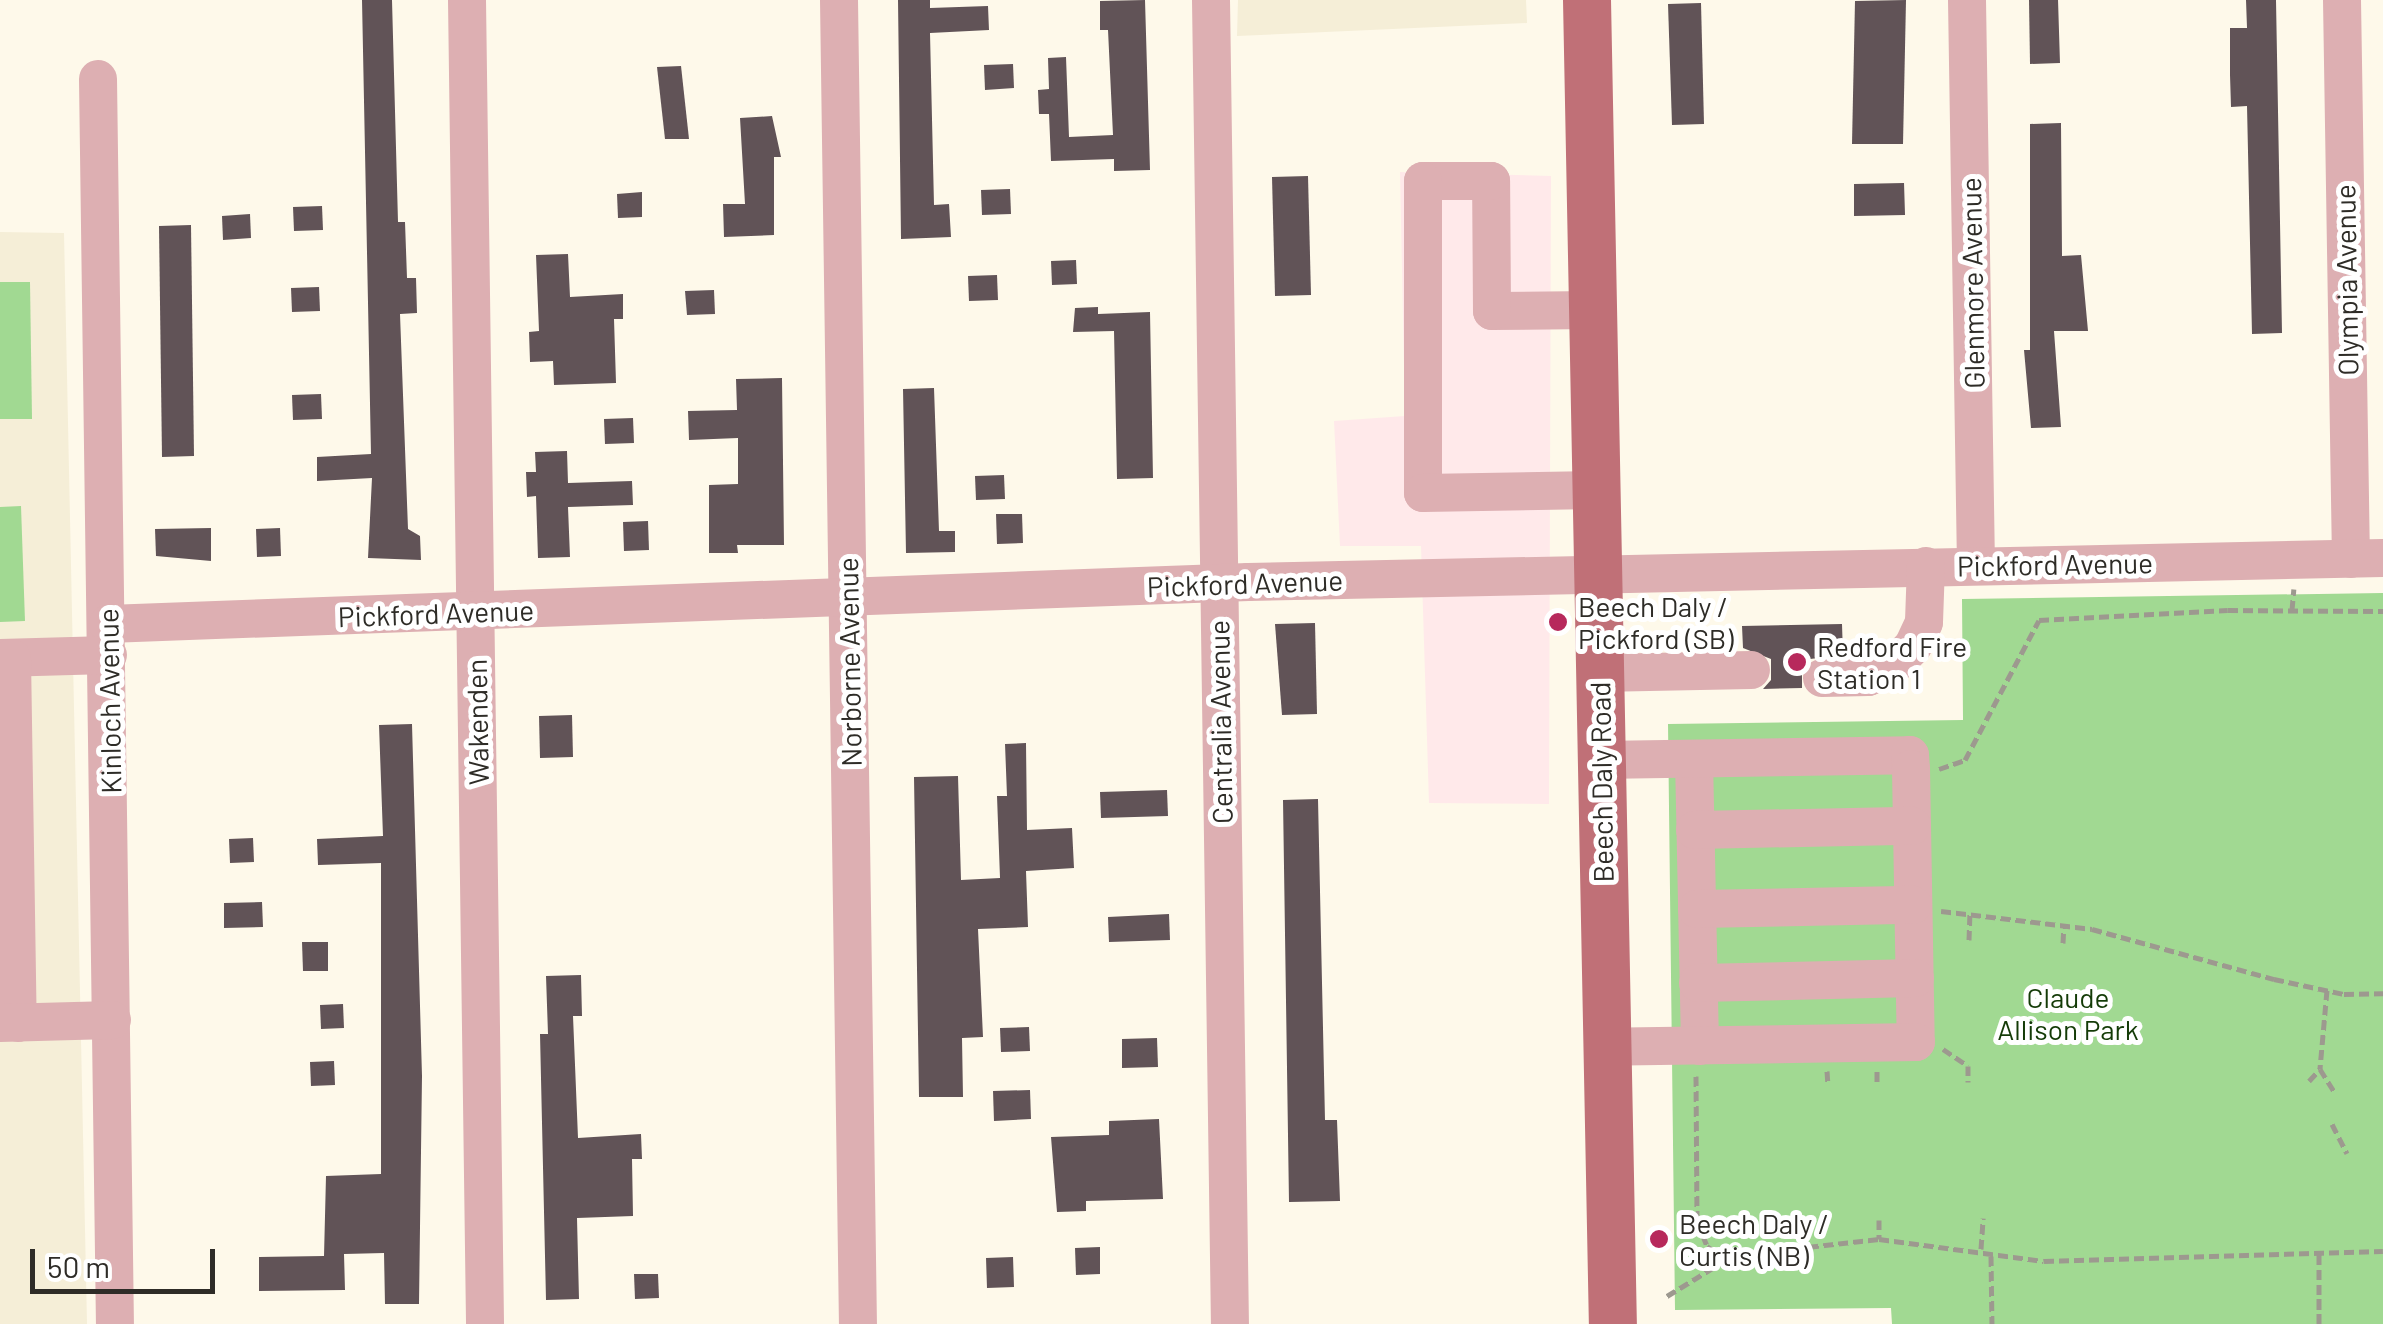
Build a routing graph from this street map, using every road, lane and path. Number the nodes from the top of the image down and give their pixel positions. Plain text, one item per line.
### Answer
1 (467, 0) edge
2 (840, 0) edge
3 (1211, 0) edge
4 (1588, 0) edge
5 (1968, 0) edge
6 (2342, 0) edge
7 (98, 78) dead end
8 (1592, 310) junction
9 (1595, 490) junction
10 (2367, 559) edge
11 (1926, 566) junction
12 (1976, 566) junction
13 (1596, 572) junction
14 (1218, 583) junction
15 (2294, 586) dead end
16 (848, 598) junction
17 (2292, 610) junction
18 (2383, 611) edge
19 (475, 612) junction
20 (108, 639) junction
21 (6, 658) edge
22 (1750, 670) dead end
23 (1598, 673) junction
24 (1822, 678) dead end
25 (1694, 759) junction
26 (1600, 760) junction
27 (1911, 769) junction
28 (1912, 826) junction
29 (1695, 830) junction
30 (1913, 905) junction
31 (1697, 909) junction
32 (1970, 914) junction
33 (2064, 924) junction
34 (1970, 940) dead end
35 (2063, 943) dead end
36 (1915, 978) junction
37 (1698, 982) junction
38 (2328, 990) junction
39 (2383, 993) edge
40 (112, 1020) junction
41 (9, 1023) edge
42 (1916, 1042) junction
43 (1700, 1046) junction
44 (1607, 1048) junction
45 (2320, 1069) junction
46 (2309, 1081) dead end
47 (1968, 1082) dead end
48 (2334, 1091) dead end
49 (2332, 1124) dead end
50 (2347, 1154) dead end
51 (1982, 1218) dead end
52 (1879, 1220) dead end
53 (1879, 1239) junction
54 (1981, 1249) junction
55 (2383, 1252) edge
56 (2319, 1254) junction
57 (1990, 1256) junction
58 (1727, 1260) junction
59 (1667, 1296) dead end
60 (115, 1324) edge
61 (484, 1324) edge
62 (858, 1324) edge
63 (1230, 1324) edge
64 (1613, 1324) edge
65 (1992, 1324) edge
66 (2318, 1324) edge

1 - 19 street, Wakenden
2 - 16 street, Norborne Avenue
3 - 14 street, Centralia Avenue
4 - 8 main road, Beech Daly Road
5 - 12 street, Glenmore Avenue
6 - 10 street, Olympia Avenue
7 - 20 street, Kinloch Avenue
8 - 9 main road, Beech Daly Road
8 - 9 street
9 - 13 main road, Beech Daly Road
10 - 12 street, Pickford Avenue
11 - 12 street, Pickford Avenue
11 - 13 street, Pickford Avenue
11 - 24 street
13 - 14 street, Pickford Avenue
13 - 23 main road, Beech Daly Road
14 - 16 street, Pickford Avenue
14 - 63 street, Centralia Avenue
15 - 17 path
16 - 19 street, Pickford Avenue
16 - 62 street, Norborne Avenue
17 - 18 path
17 - 27 path
19 - 20 street, Pickford Avenue
19 - 61 street, Wakenden
20 - 21 street, Pickford Avenue
20 - 40 street, Kinloch Avenue
21 - 41 street
22 - 23 street
23 - 26 main road, Beech Daly Road
25 - 26 street
25 - 27 street
25 - 29 street
26 - 44 main road, Beech Daly Road
27 - 28 street
28 - 29 street
28 - 30 street
29 - 31 street
30 - 31 street
30 - 32 path
30 - 36 street
31 - 37 street
32 - 33 path
32 - 34 path
33 - 35 path
33 - 38 path
36 - 37 street
36 - 42 street
37 - 43 street
38 - 39 path
38 - 45 path
40 - 41 street
40 - 60 street, Kinloch Avenue
42 - 43 street
42 - 47 path
43 - 44 street
43 - 58 path
44 - 64 main road, Beech Daly Road
45 - 46 path
45 - 48 path
49 - 50 path
51 - 54 path
52 - 53 path
53 - 54 path
53 - 58 path
54 - 57 path
55 - 56 path
56 - 57 path
56 - 66 path
57 - 65 path
58 - 59 path

